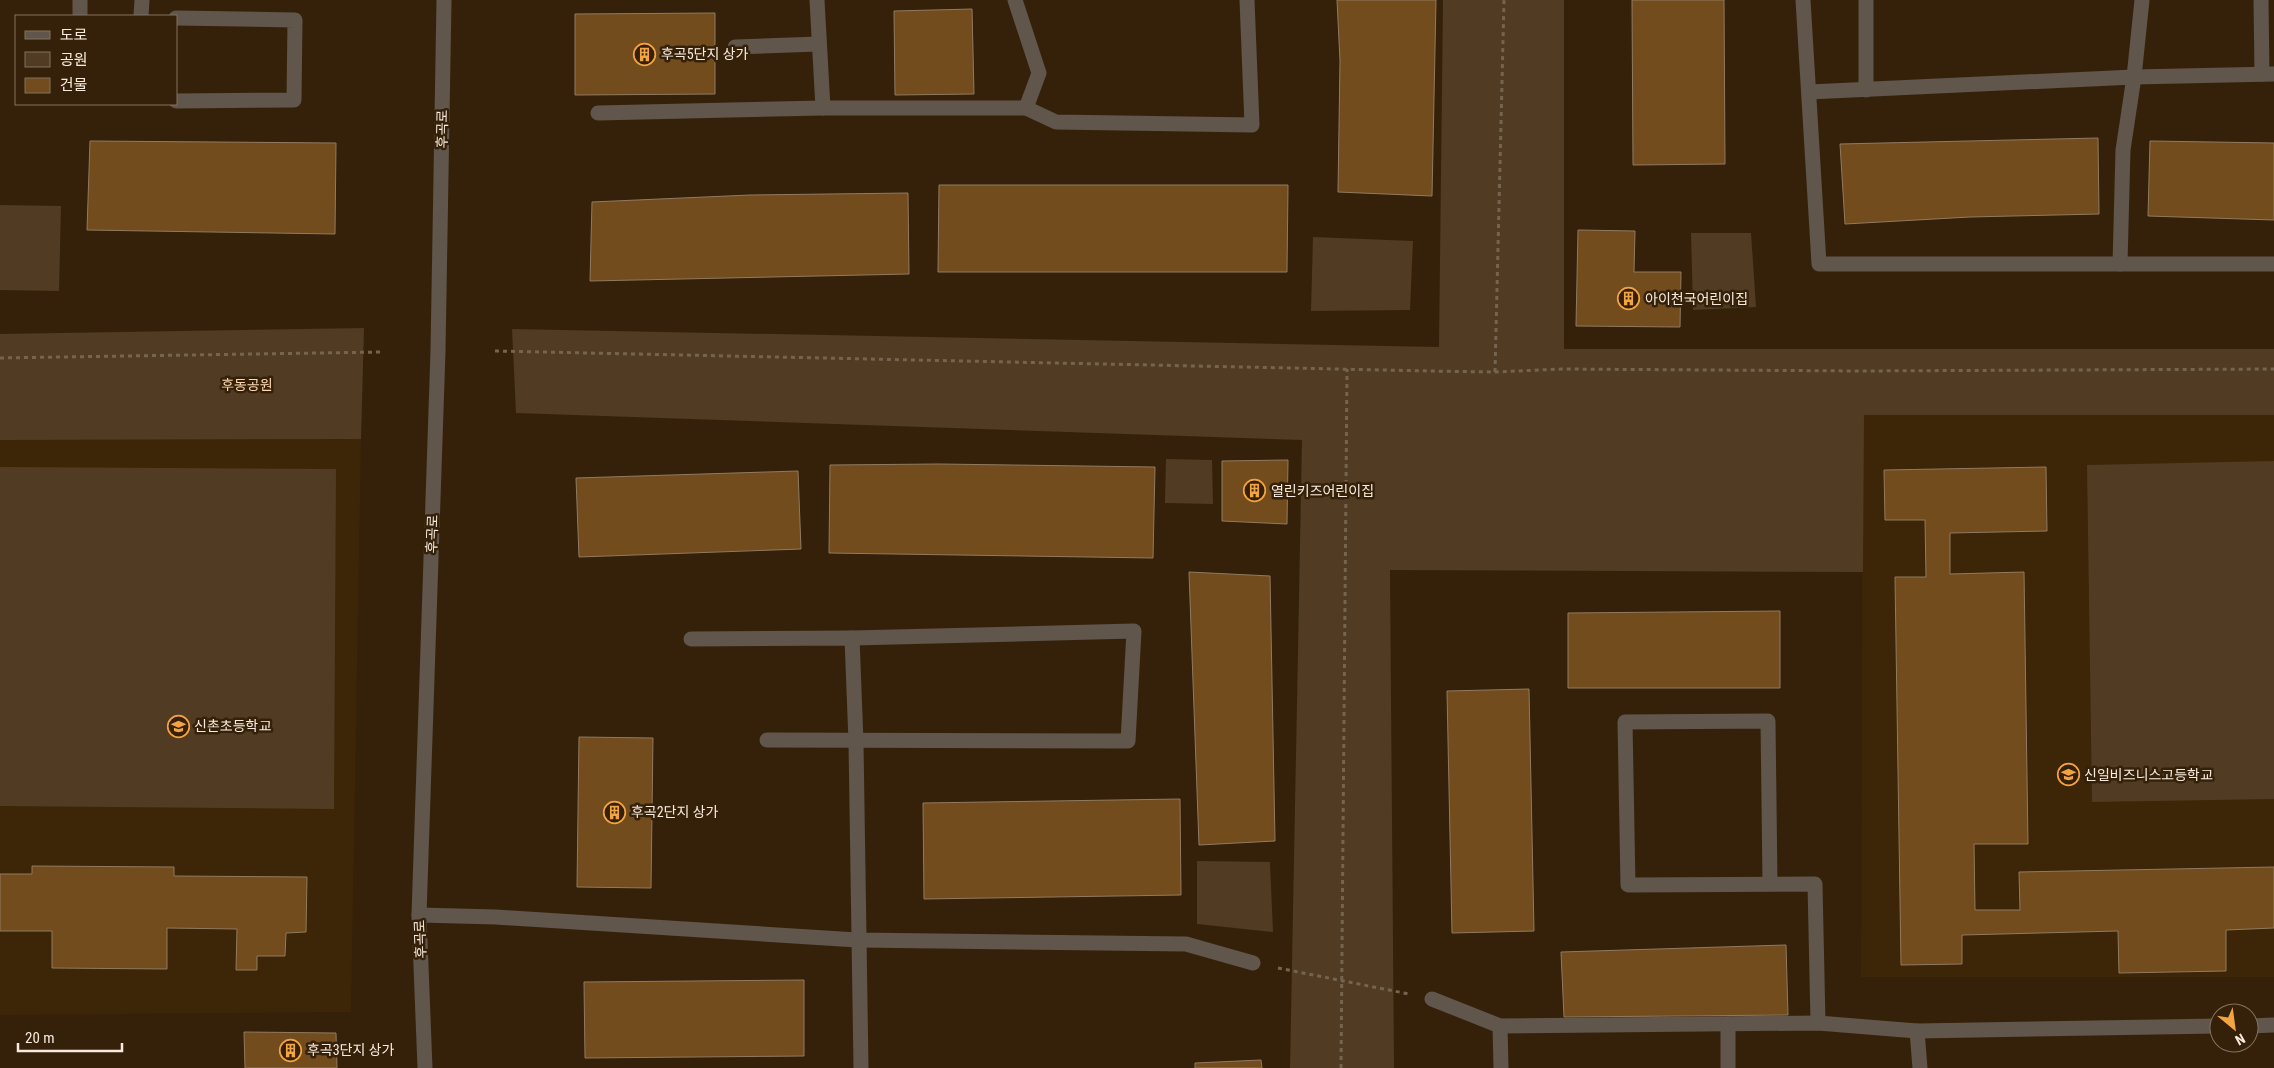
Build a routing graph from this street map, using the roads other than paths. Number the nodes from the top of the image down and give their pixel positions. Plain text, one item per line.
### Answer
1 (80, 0) edge
2 (142, 0) edge
3 (444, 0) edge
4 (817, 0) edge
5 (1015, 0) edge
6 (1247, 0) edge
7 (1803, 0) edge
8 (1866, 0) edge
9 (2142, 0) edge
10 (2261, 0) edge
11 (80, 15) edge
12 (141, 15) edge
13 (178, 18) edge
14 (819, 44) junction
15 (735, 47) dead end
16 (2268, 74) edge
17 (2134, 77) junction
18 (1866, 90) junction
19 (1809, 92) junction
20 (178, 101) edge
21 (823, 108) junction
22 (1026, 108) junction
23 (598, 113) dead end
24 (2120, 264) junction
25 (2274, 264) edge
26 (852, 638) junction
27 (691, 639) dead end
28 (766, 740) dead end
29 (856, 742) junction
30 (1770, 883) junction
31 (419, 916) junction
32 (857, 940) junction
33 (1253, 963) road end
34 (1432, 999) road end
35 (1818, 1023) junction
36 (1728, 1024) junction
37 (2274, 1025) edge
38 (1500, 1026) junction
39 (2209, 1026) edge
40 (2259, 1026) edge
41 (1917, 1031) junction
42 (425, 1068) edge
43 (861, 1068) edge
44 (1501, 1068) edge
45 (1728, 1068) edge
46 (1920, 1068) edge

1 - 11 street
2 - 12 street
3 - 31 street, 후곡로
4 - 14 street
5 - 22 street
6 - 22 street
7 - 19 street
8 - 18 street
9 - 17 street
10 - 16 street
13 - 20 street
14 - 15 street
14 - 21 street
16 - 17 street
17 - 18 street
17 - 24 street
18 - 19 street
19 - 24 street
21 - 22 street
21 - 23 street
24 - 25 street
26 - 27 street
26 - 29 street
26 - 29 street
28 - 29 street
29 - 32 street
30 - 30 street
30 - 35 street
31 - 32 street
31 - 42 street, 후곡로
32 - 33 street
32 - 43 street
34 - 38 street
35 - 36 street
35 - 41 street
36 - 38 street
36 - 45 street
37 - 40 street
38 - 44 street
39 - 41 street
41 - 46 street

